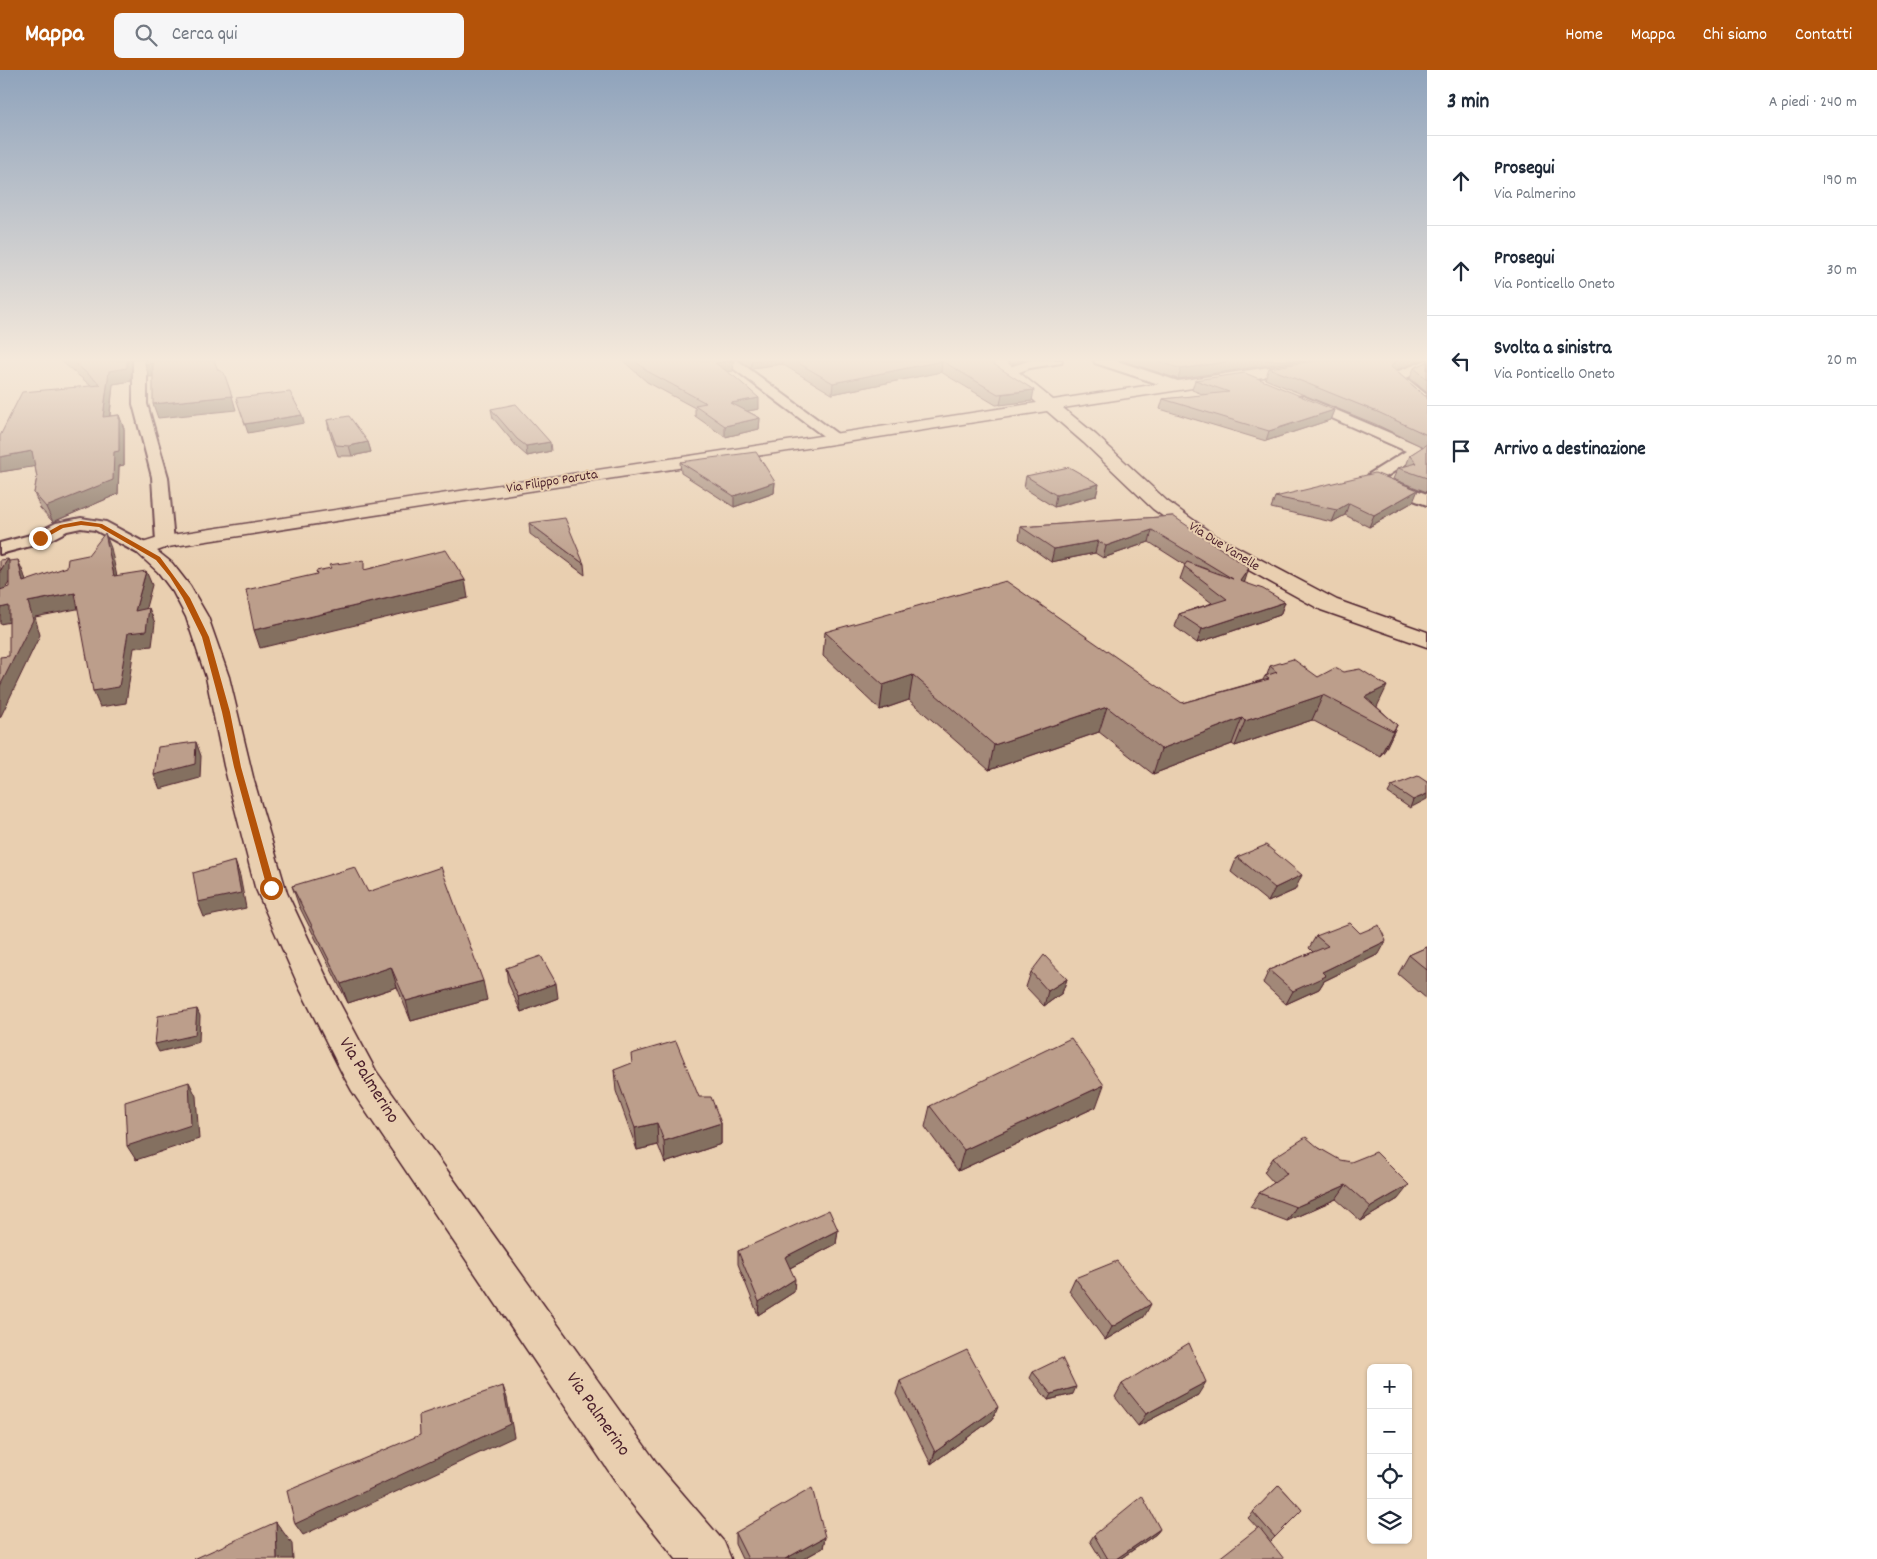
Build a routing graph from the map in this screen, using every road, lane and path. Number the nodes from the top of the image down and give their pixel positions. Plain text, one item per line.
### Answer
1 (147, 429) edge
2 (823, 429) edge
3 (892, 429) edge
4 (1078, 429) edge
5 (1370, 429) edge
6 (835, 438) junction
7 (1427, 500) edge
8 (154, 545) junction
9 (0, 549) edge
10 (1427, 640) edge
11 (707, 1559) edge

1 - 8 street
2 - 6 street
3 - 6 street, Via Filippo Paruta
4 - 10 street, Via Due Vanelle
5 - 7 street
6 - 8 street, Via Filippo Paruta
8 - 9 street
8 - 11 street, Via Palmerino

